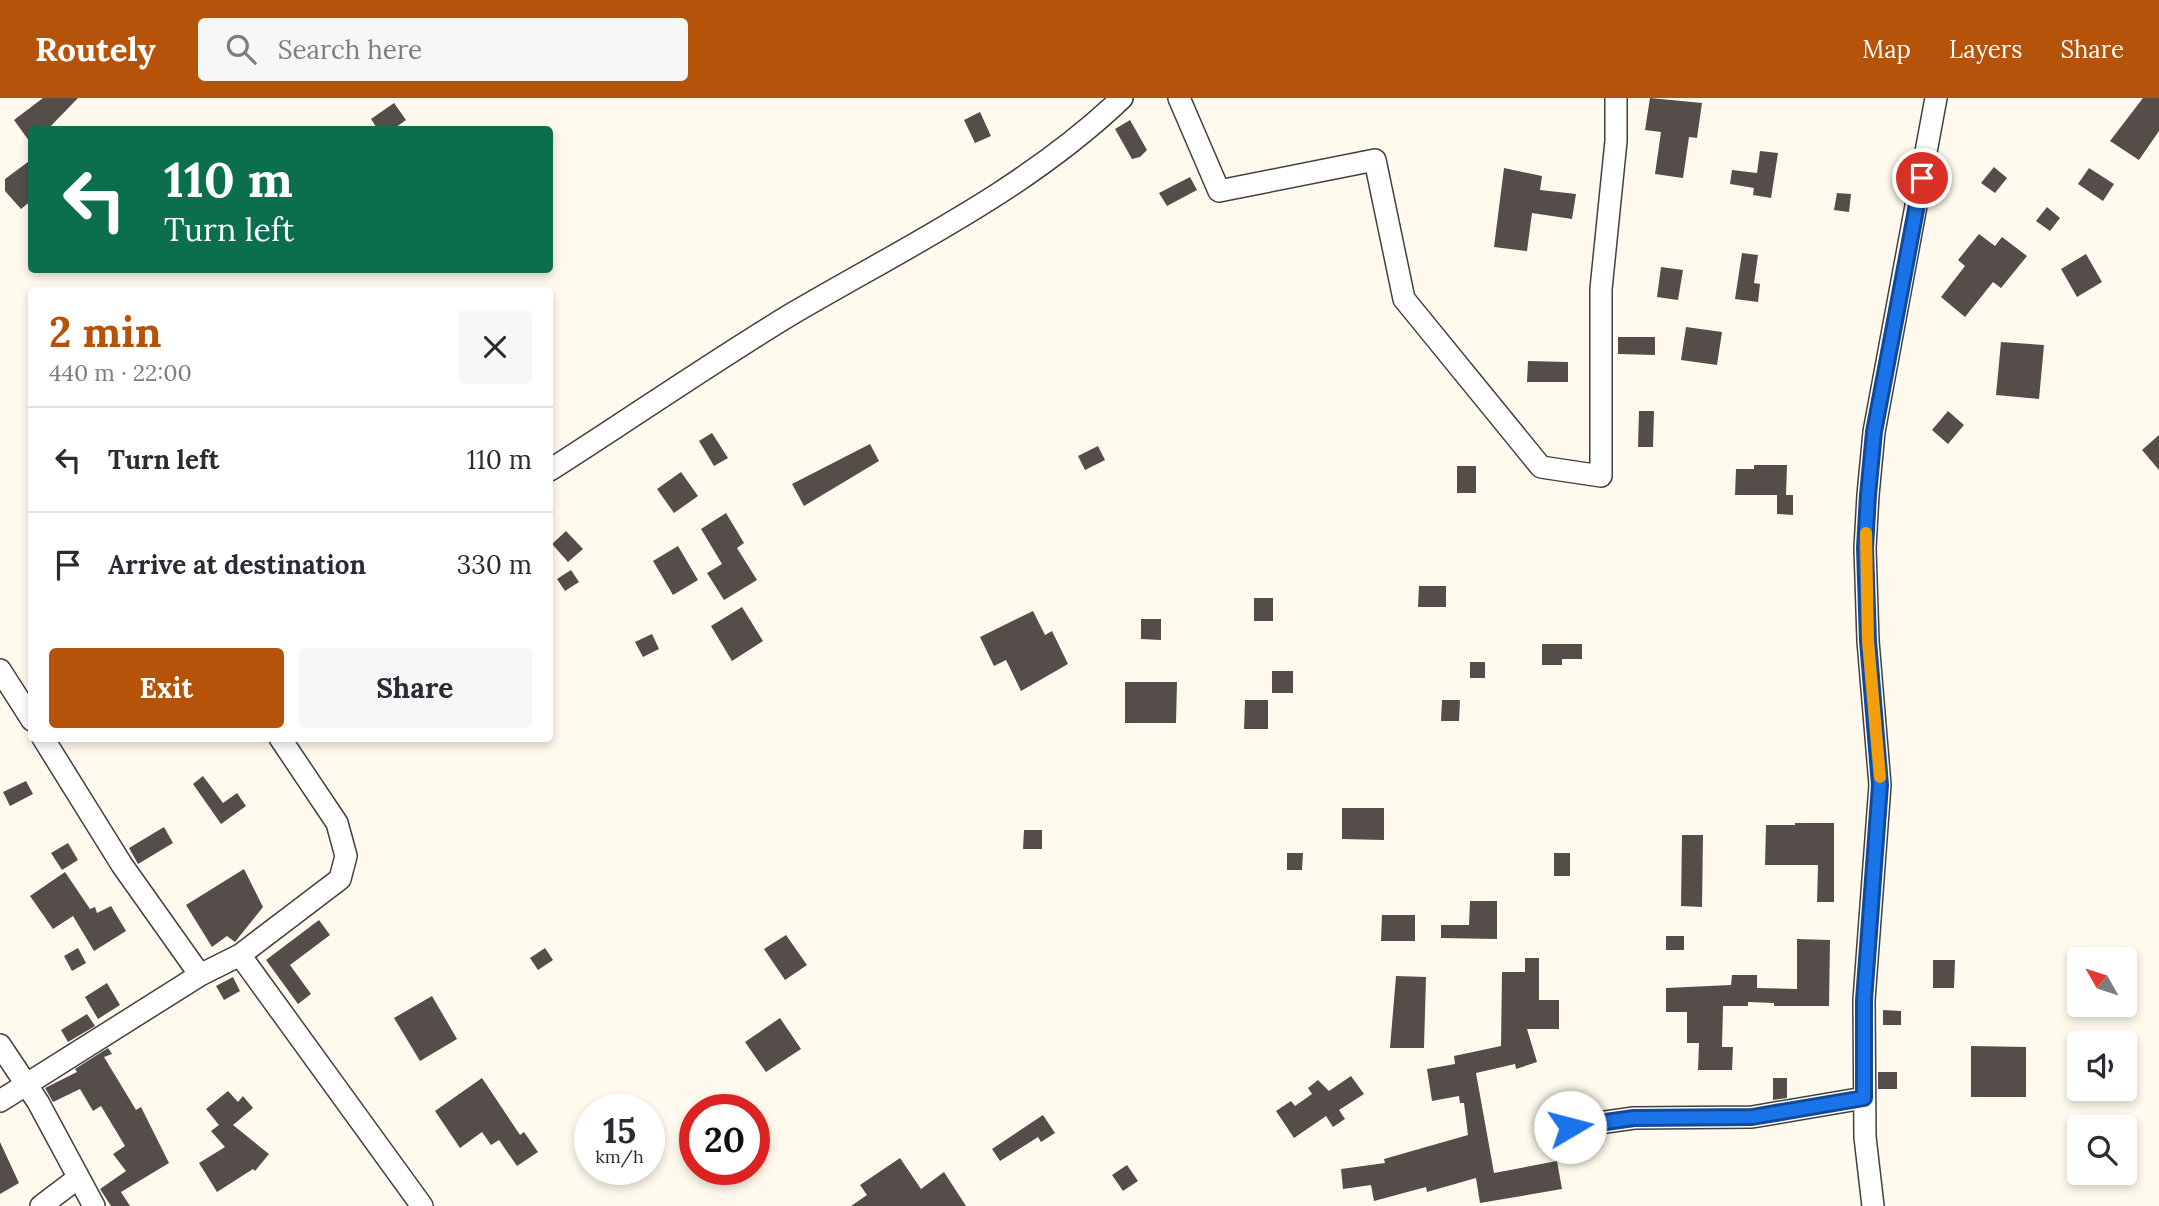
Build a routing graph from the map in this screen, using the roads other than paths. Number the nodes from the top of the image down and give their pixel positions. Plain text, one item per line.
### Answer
1 (1122, 98) edge
2 (1179, 98) edge
3 (1616, 98) edge
4 (1936, 98) edge
5 (553, 468) edge
6 (0, 670) edge
7 (28, 714) edge
8 (45, 742) edge
9 (283, 742) edge
10 (240, 956) junction
11 (200, 975) junction
12 (0, 1045) edge
13 (27, 1085) junction
14 (1864, 1098) junction
15 (0, 1101) edge
16 (1570, 1127) dead end
17 (78, 1178) junction
18 (40, 1206) edge
19 (94, 1206) edge
20 (422, 1206) edge
21 (1873, 1206) edge

1 - 5 street
2 - 3 street
4 - 14 street
6 - 7 street
8 - 11 street
9 - 10 street
10 - 11 street
10 - 20 street
11 - 13 street
12 - 13 street
13 - 15 street
13 - 17 street
14 - 16 street
14 - 21 street
17 - 18 street
17 - 19 street

